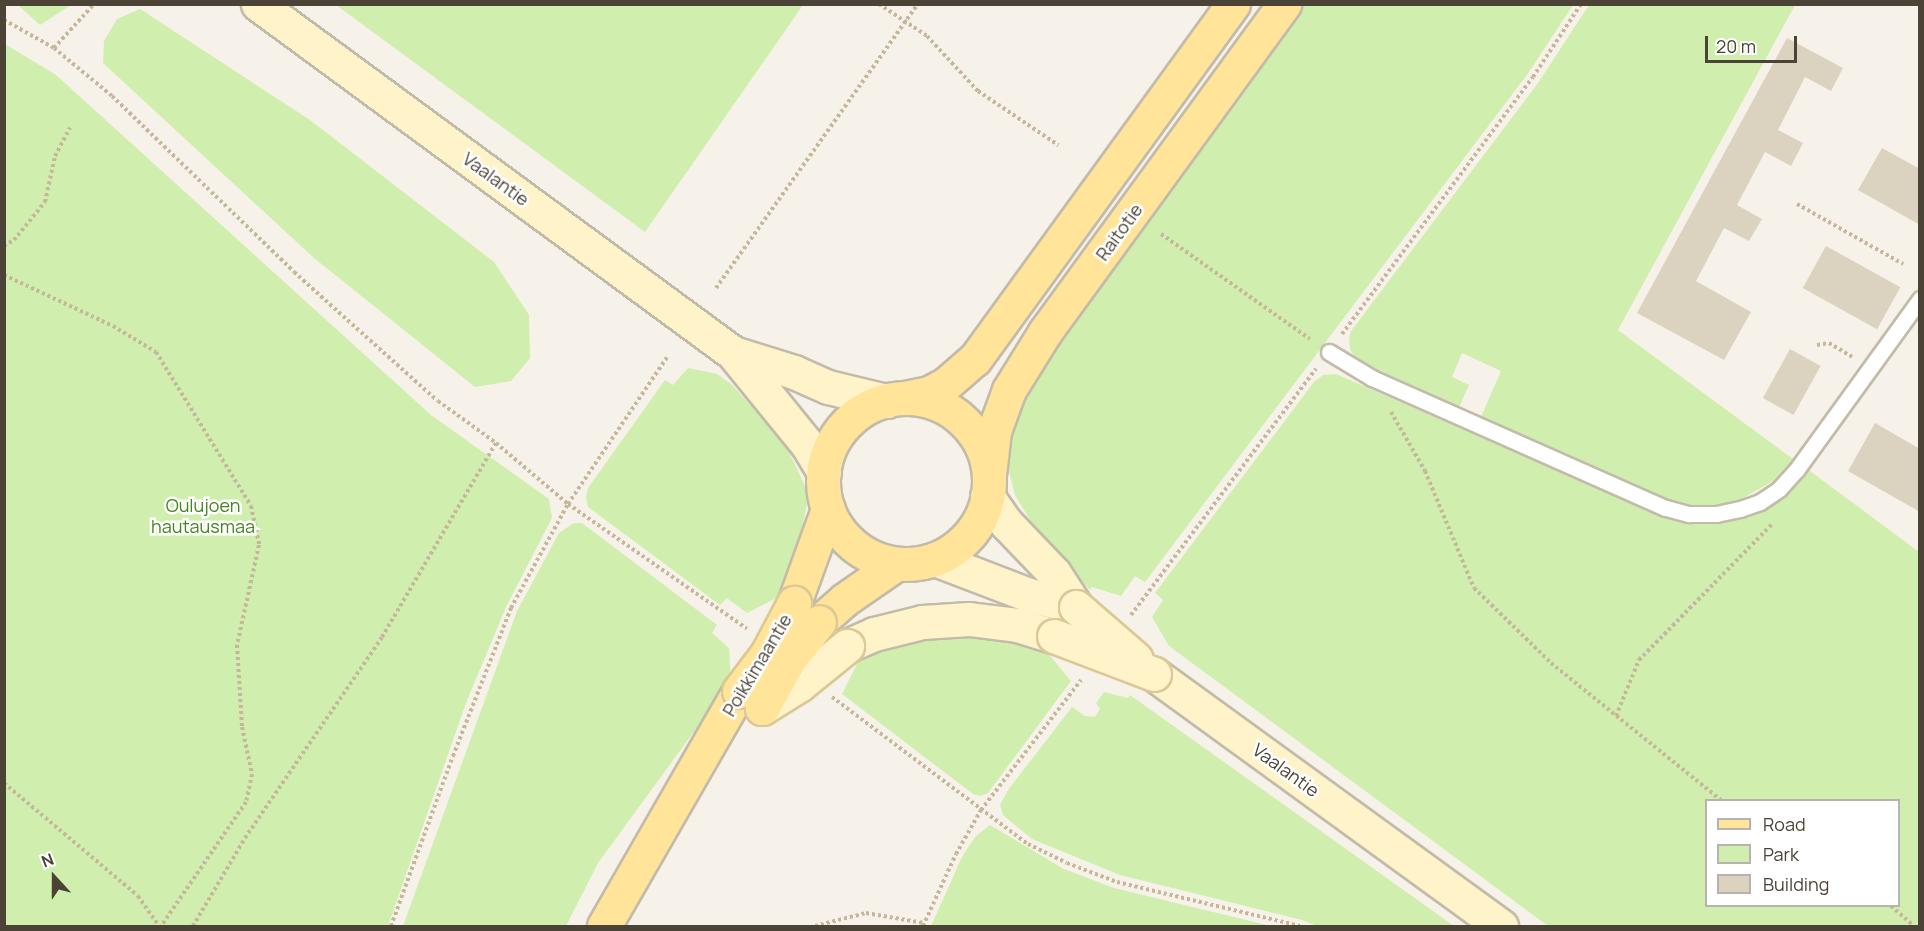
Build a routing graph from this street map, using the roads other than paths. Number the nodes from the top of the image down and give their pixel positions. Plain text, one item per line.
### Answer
1 (258, 4) edge
2 (1233, 4) edge
3 (1284, 4) edge
4 (1920, 299) edge
5 (733, 352) junction
6 (1329, 352) road end
7 (896, 399) junction
8 (824, 472) junction
9 (988, 485) junction
10 (828, 509) junction
11 (935, 559) junction
12 (896, 564) junction
13 (1076, 607) junction
14 (806, 612) junction
15 (1154, 674) junction
16 (750, 699) junction
17 (604, 927) edge
18 (1501, 927) edge

1 - 5 street, Vaalantie
2 - 7 main road
3 - 9 main road, Raitotie
4 - 6 lane
5 - 7 street, Vaalantie
5 - 8 street, Vaalantie
7 - 8 main road
7 - 9 main road
8 - 10 main road
9 - 11 main road
9 - 13 street, Vaalantie
10 - 12 main road
10 - 14 main road, Poikkimaantie
11 - 12 main road
11 - 13 street, Vaalantie
12 - 14 main road, Poikkimaantie
13 - 15 street, Vaalantie, bridge
14 - 16 main road, Poikkimaantie, bridge
15 - 16 street, bridge
15 - 18 street, Vaalantie
16 - 17 main road, Poikkimaantie

